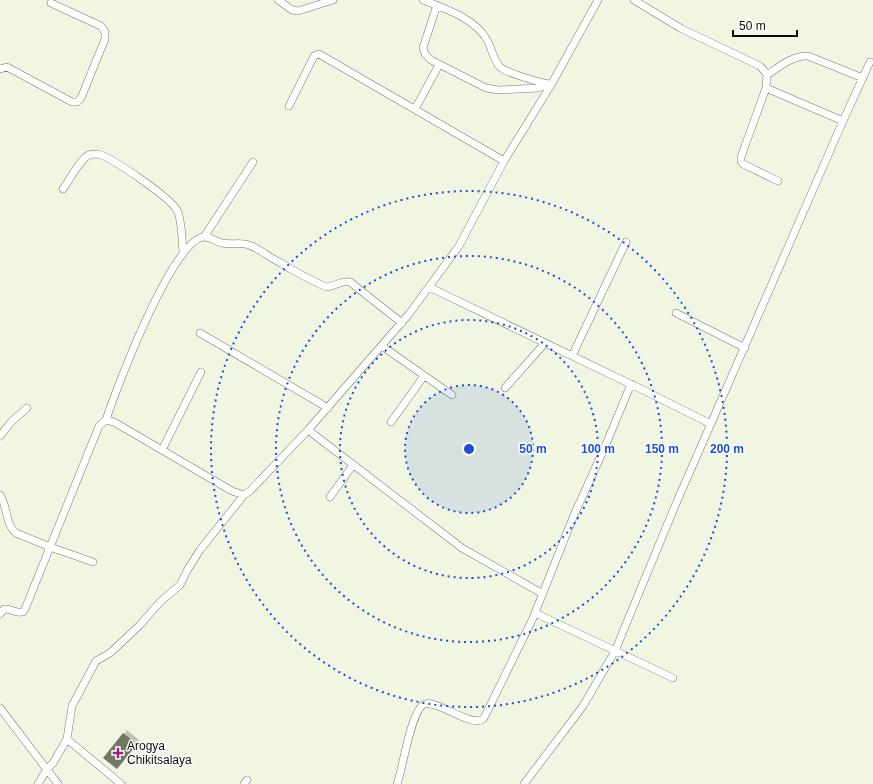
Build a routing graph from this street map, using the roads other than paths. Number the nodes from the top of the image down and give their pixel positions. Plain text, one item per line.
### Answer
1 (278, 0) edge
2 (333, 0) edge
3 (423, 0) edge
4 (598, 0) edge
5 (634, 0) edge
6 (50, 3) dead end
7 (437, 5) junction
8 (870, 62) dead end
9 (439, 65) junction
10 (0, 69) edge
11 (766, 76) junction
12 (863, 78) junction
13 (549, 84) junction
14 (766, 88) junction
15 (289, 106) dead end
16 (415, 109) junction
17 (843, 121) junction
18 (504, 161) junction
19 (252, 162) dead end
20 (778, 181) dead end
21 (63, 189) dead end
22 (204, 237) junction
23 (626, 242) dead end
24 (183, 252) junction
25 (429, 287) junction
26 (676, 313) dead end
27 (402, 323) junction
28 (200, 333) dead end
29 (545, 343) junction
30 (382, 346) junction
31 (745, 348) junction
32 (572, 356) junction
33 (201, 372) dead end
34 (424, 376) junction
35 (631, 384) junction
36 (505, 388) dead end
37 (452, 395) dead end
38 (27, 408) dead end
39 (328, 408) junction
40 (106, 420) junction
41 (391, 422) dead end
42 (711, 424) junction
43 (308, 430) junction
44 (0, 436) edge
45 (162, 450) junction
46 (353, 465) junction
47 (244, 494) junction
48 (0, 495) edge
49 (330, 497) dead end
50 (50, 547) junction
51 (93, 562) dead end
52 (543, 594) junction
53 (1, 610) edge
54 (535, 613) junction
55 (615, 651) junction
56 (673, 678) dead end
57 (0, 708) edge
58 (67, 739) junction
59 (47, 770) junction
60 (112, 777) junction
61 (38, 784) edge
62 (58, 784) edge
63 (108, 784) edge
64 (121, 784) edge
65 (397, 784) edge
66 (524, 784) edge

1 - 2 street
3 - 7 street
4 - 13 street
5 - 11 street
6 - 10 street
7 - 9 street
7 - 13 street
8 - 12 street
9 - 13 street
9 - 16 street
11 - 12 street
11 - 14 street
12 - 17 street
13 - 18 street
14 - 17 street
14 - 20 street
15 - 16 street
16 - 18 street
17 - 31 street
18 - 25 street
19 - 22 street
21 - 24 street
22 - 24 street
22 - 27 street
23 - 32 street
24 - 40 street
25 - 27 street
25 - 29 street
26 - 31 street
27 - 30 street
28 - 39 street
29 - 32 street
29 - 36 street
30 - 34 street
30 - 39 street
31 - 42 street
32 - 35 street
33 - 45 street
34 - 37 street
34 - 41 street
35 - 42 street
35 - 52 street
38 - 44 street
39 - 43 street
40 - 45 street
40 - 50 street
42 - 55 street
43 - 46 street
43 - 47 street
45 - 47 street
46 - 49 street
46 - 52 street
47 - 58 street
48 - 50 street
50 - 51 street
50 - 53 street
52 - 54 street
54 - 55 street
54 - 65 street
55 - 56 street
55 - 66 street
57 - 59 street
58 - 59 street
58 - 60 street
59 - 61 street
59 - 62 street
60 - 63 street
60 - 64 street

